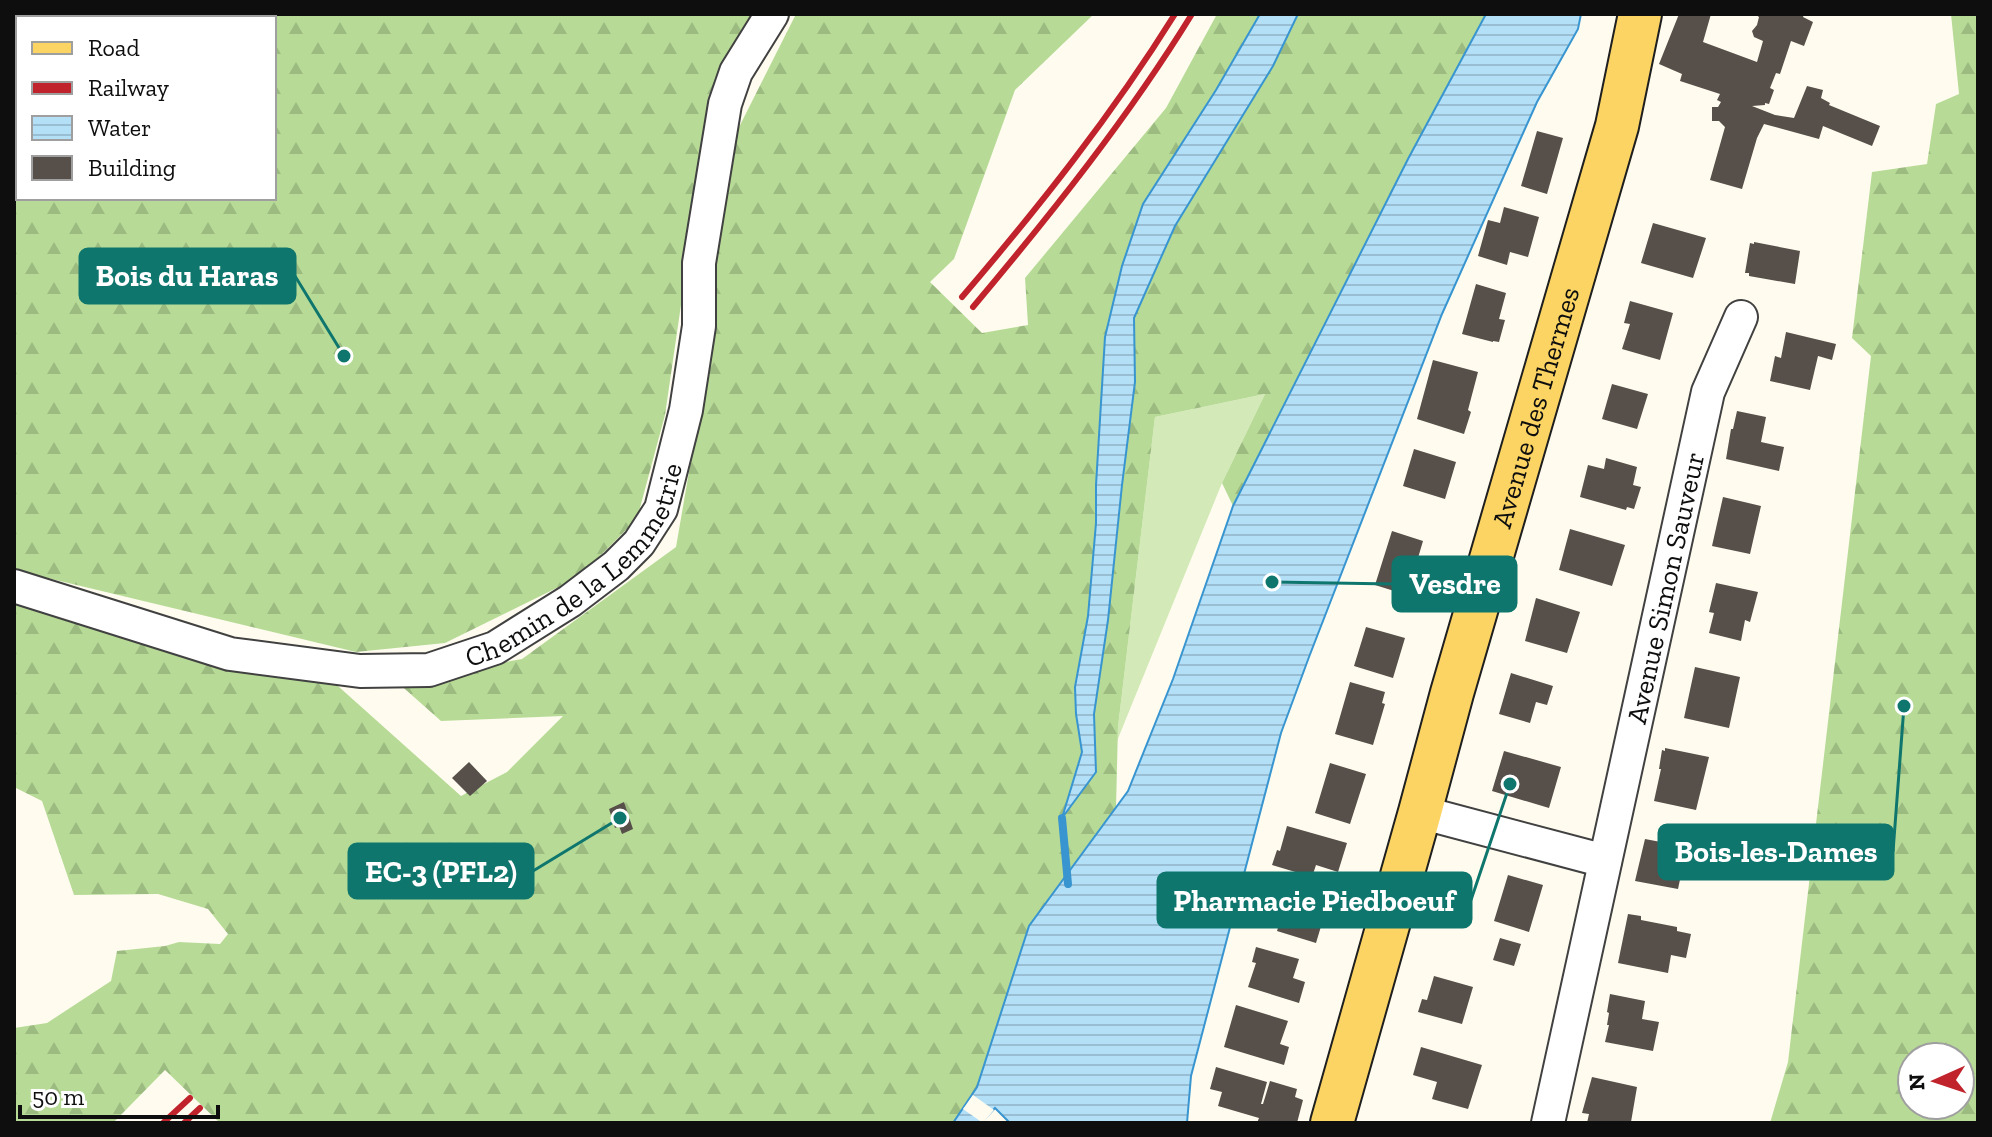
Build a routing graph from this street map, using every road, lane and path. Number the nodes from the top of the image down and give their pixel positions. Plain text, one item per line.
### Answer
1 (772, 14) edge
2 (1640, 14) edge
3 (1741, 317) dead end
4 (14, 586) edge
5 (1420, 812) junction
6 (1605, 861) junction
7 (1332, 1123) edge
8 (1548, 1123) edge

1 - 4 street, Chemin de la Lemmetrie
2 - 5 main road, Avenue des Thermes
3 - 6 street, Avenue Simon Sauveur
5 - 6 street
5 - 7 main road, Avenue des Thermes
6 - 8 street, Avenue Simon Sauveur

